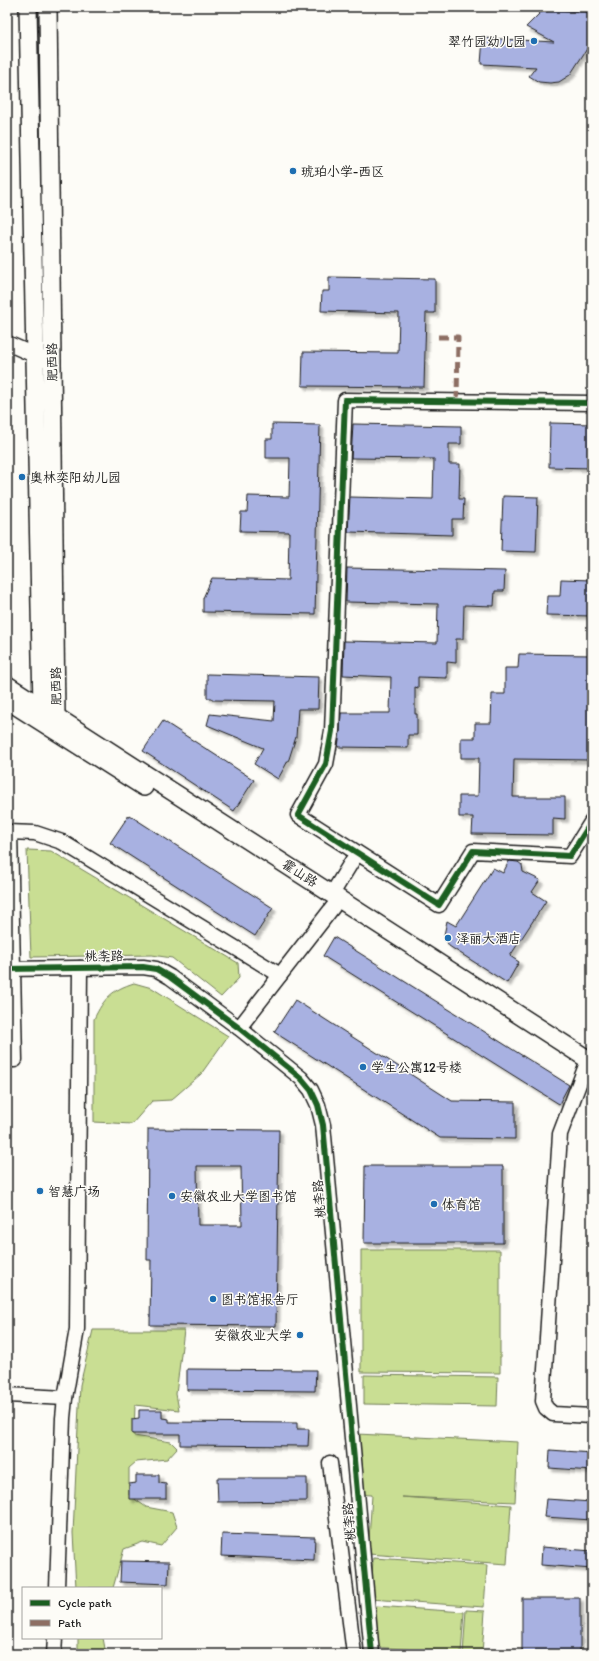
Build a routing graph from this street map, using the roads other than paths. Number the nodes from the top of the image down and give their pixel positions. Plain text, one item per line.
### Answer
1 (28, 7) edge
2 (48, 7) edge
3 (7, 343) edge
4 (35, 356) junction
5 (52, 363) junction
6 (592, 403) edge
7 (7, 685) edge
8 (7, 700) edge
9 (42, 707) junction
10 (56, 717) junction
11 (592, 821) edge
12 (8, 832) edge
13 (358, 853) junction
14 (332, 900) junction
15 (80, 968) junction
16 (10, 969) edge
17 (280, 975) junction
18 (239, 1028) junction
19 (7, 1060) edge
20 (590, 1068) edge
21 (7, 1395) edge
22 (65, 1398) junction
23 (592, 1416) edge
24 (330, 1463) dead end
25 (57, 1587) edge
26 (55, 1639) edge
27 (54, 1654) edge
28 (354, 1654) edge
29 (372, 1654) edge

1 - 4 main road, 肥西路
2 - 5 main road, 肥西路
3 - 4 street
4 - 5 street
4 - 9 main road, 肥西路
5 - 10 main road, 肥西路
6 - 13 street
7 - 9 main road, 霍山路
8 - 14 main road, 霍山路
9 - 10 main road, 霍山路
10 - 14 main road, 霍山路
11 - 13 street
12 - 16 street
12 - 17 street
13 - 14 street
14 - 17 street
14 - 20 main road, 霍山路
15 - 16 street, 桃李路
15 - 18 street, 桃李路
15 - 22 street
16 - 19 street
17 - 18 street
18 - 29 street, 桃李路
20 - 23 street
21 - 22 street
22 - 25 street
24 - 28 street
26 - 27 street

